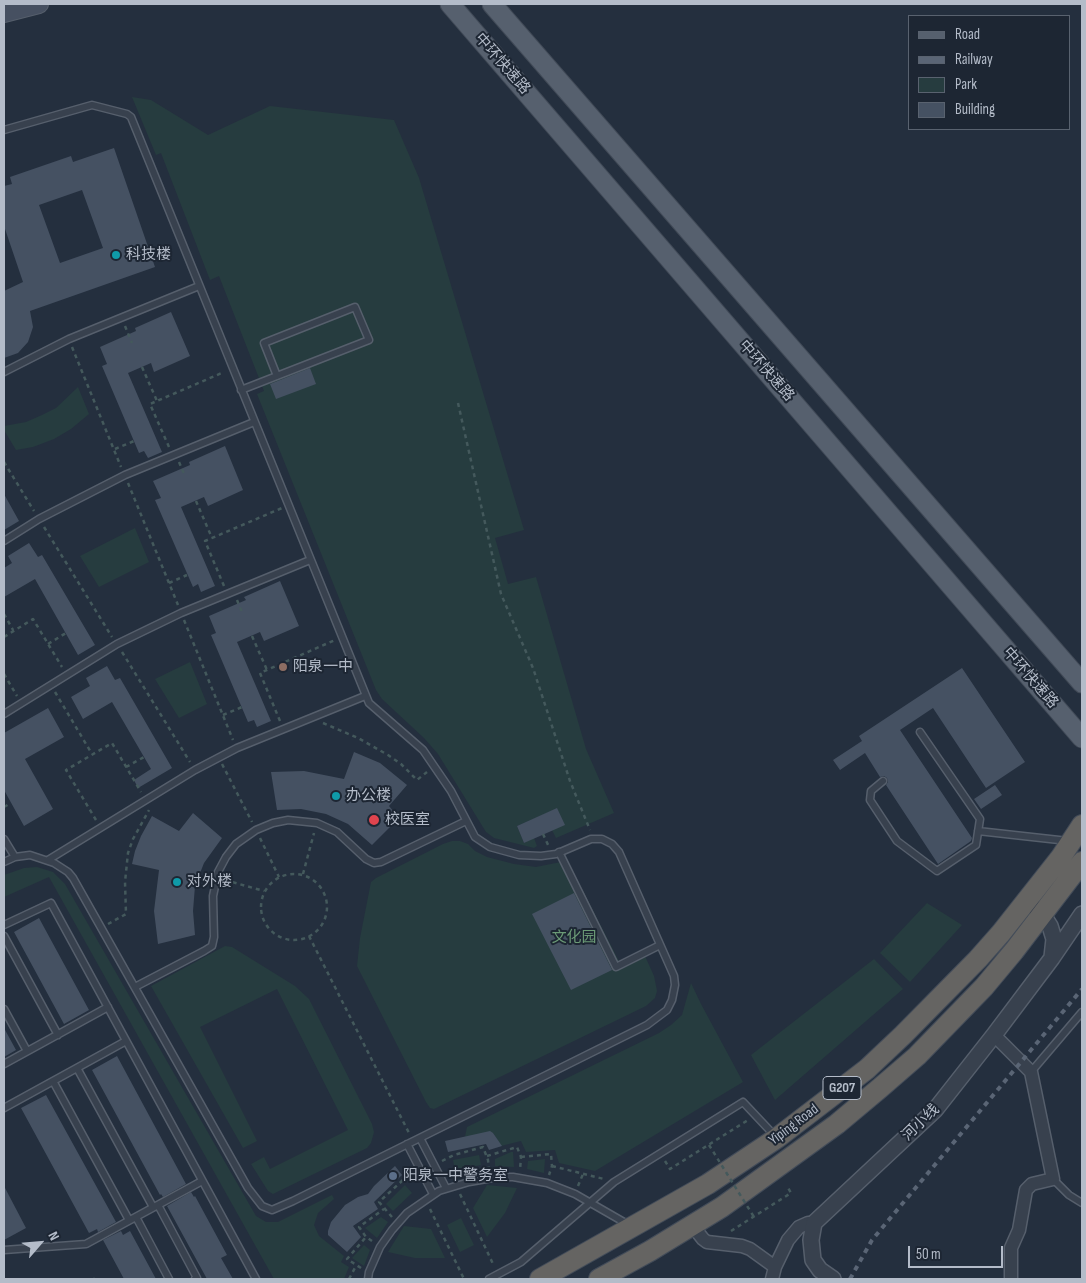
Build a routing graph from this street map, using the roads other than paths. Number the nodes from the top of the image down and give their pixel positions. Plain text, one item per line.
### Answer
1 (39, 4) edge
2 (450, 4) edge
3 (492, 4) edge
4 (4, 13) edge
5 (4, 130) edge
6 (199, 286) junction
7 (4, 372) edge
8 (277, 376) junction
9 (241, 390) junction
10 (254, 422) junction
11 (4, 541) edge
12 (310, 560) junction
13 (1082, 683) edge
14 (365, 696) junction
15 (4, 714) edge
16 (920, 732) dead end
17 (1082, 738) edge
18 (883, 781) dead end
19 (466, 821) junction
20 (1082, 825) edge
21 (978, 831) junction
22 (4, 840) edge
23 (1066, 850) junction
24 (559, 852) junction
25 (15, 857) junction
26 (48, 860) junction
27 (4, 862) edge
28 (1081, 869) edge
29 (1027, 900) junction
30 (1082, 914) edge
31 (1043, 915) junction
32 (4, 925) edge
33 (4, 936) edge
34 (660, 945) junction
35 (1052, 958) junction
36 (134, 986) junction
37 (108, 1007) junction
38 (4, 1009) edge
39 (1082, 1012) edge
40 (58, 1035) junction
41 (994, 1035) junction
42 (126, 1041) junction
43 (27, 1051) junction
44 (4, 1064) edge
45 (77, 1068) junction
46 (1031, 1072) junction
47 (53, 1081) junction
48 (4, 1108) edge
49 (420, 1138) junction
50 (777, 1138) junction
51 (410, 1143) junction
52 (1054, 1179) junction
53 (202, 1181) junction
54 (446, 1188) junction
55 (433, 1194) junction
56 (1082, 1202) edge
57 (592, 1203) junction
58 (155, 1206) junction
59 (133, 1219) junction
60 (814, 1223) junction
61 (692, 1225) junction
62 (632, 1227) junction
63 (4, 1250) edge
64 (773, 1273) edge
65 (369, 1276) edge
66 (169, 1279) edge
67 (195, 1279) edge
68 (256, 1279) edge
69 (489, 1279) edge
70 (540, 1279) edge
71 (599, 1279) edge
72 (833, 1279) edge
73 (1011, 1279) edge

1 - 4 main road
2 - 17 main road, 中环快速路
3 - 13 main road
5 - 6 lane
6 - 7 lane
6 - 9 lane
8 - 8 lane
8 - 9 lane
9 - 10 lane
10 - 11 lane
10 - 12 lane
12 - 14 lane
12 - 15 lane
14 - 19 lane
14 - 26 lane
16 - 21 lane
18 - 21 lane
19 - 24 lane
19 - 36 lane
20 - 23 highway, Yiping Road / G207
21 - 23 lane
22 - 25 lane
23 - 28 street
23 - 29 highway, Yiping Road / G207
24 - 34 lane
24 - 34 lane
25 - 26 lane
25 - 27 lane
26 - 36 lane
28 - 31 highway, Yiping Road / G207
29 - 31 street
29 - 50 highway, Yiping Road / G207
30 - 35 street, 河小线
31 - 35 street
31 - 61 highway, Yiping Road / G207
32 - 37 lane
33 - 40 lane
34 - 49 lane
35 - 41 street, 河小线
36 - 51 lane
37 - 40 lane
37 - 42 lane
38 - 43 lane
39 - 46 lane
40 - 43 lane
41 - 46 street
41 - 60 street, 河小线
42 - 45 lane
42 - 53 lane
43 - 44 lane
45 - 47 lane
45 - 58 lane
46 - 52 street
47 - 48 lane
47 - 59 lane
49 - 51 lane
49 - 54 lane
50 - 57 lane
50 - 62 highway, Yiping Road / G207
51 - 55 lane
52 - 56 lane
52 - 73 street
53 - 58 lane
53 - 68 lane
54 - 55 lane
54 - 57 lane
55 - 65 lane
57 - 62 lane
57 - 69 lane
58 - 59 lane
58 - 67 lane
59 - 63 lane
59 - 66 lane
60 - 64 street
60 - 72 street
61 - 64 street
61 - 71 highway, Yiping Road / G207
62 - 70 highway, Yiping Road / G207

